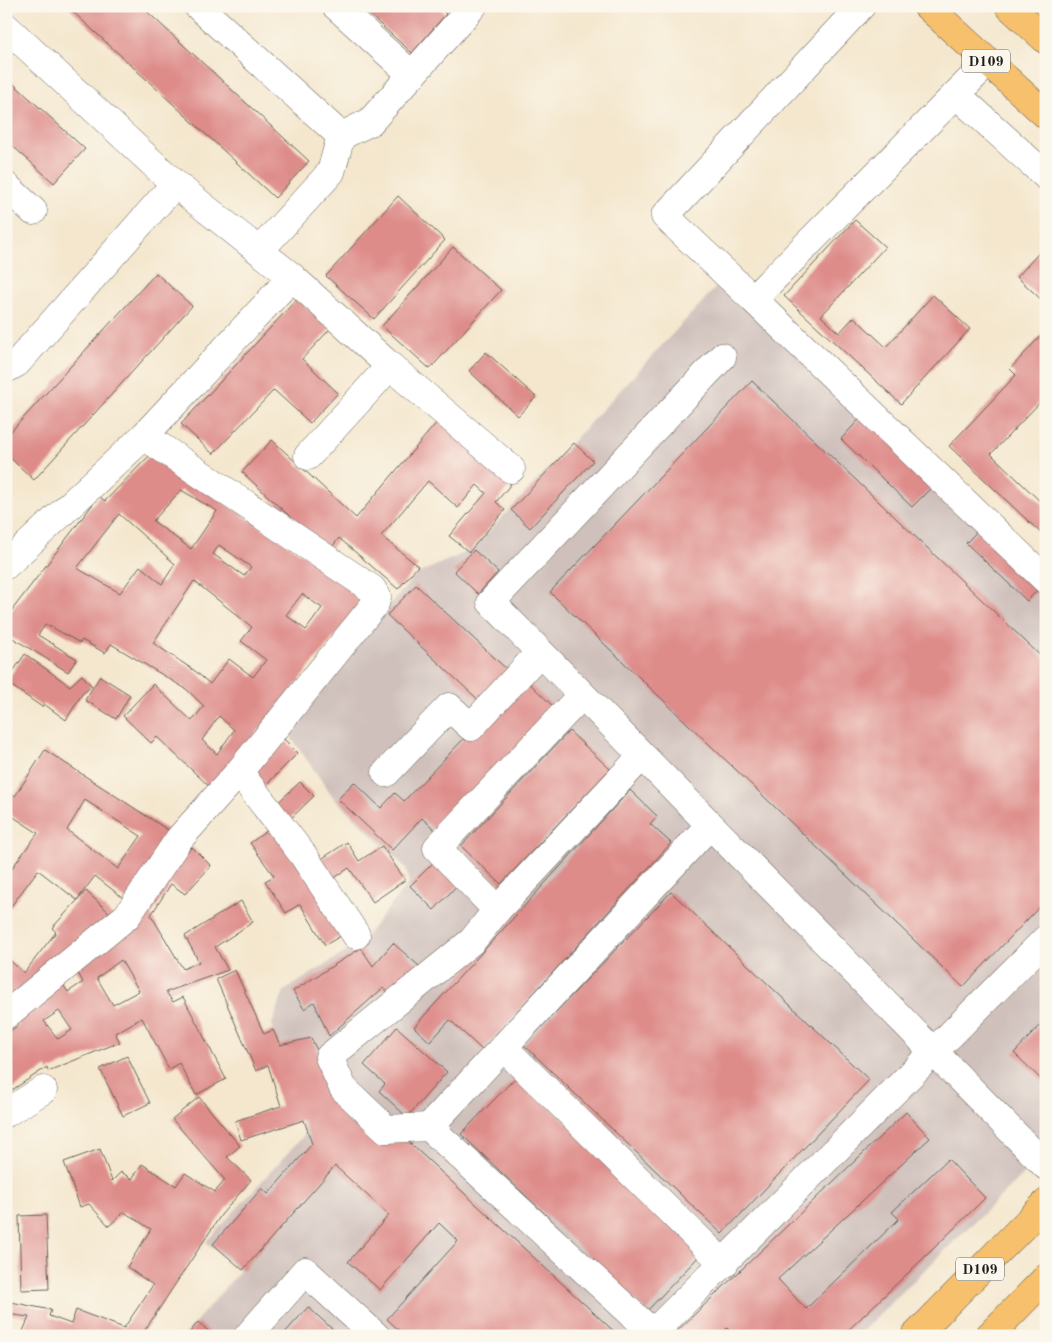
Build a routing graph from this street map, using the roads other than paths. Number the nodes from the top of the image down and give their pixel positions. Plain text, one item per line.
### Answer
1 (198, 6) edge
2 (336, 6) edge
3 (473, 6) edge
4 (861, 6) edge
5 (927, 6) edge
6 (1009, 6) edge
7 (6, 27) edge
8 (1046, 40) edge
9 (988, 62) junction
10 (412, 75) junction
11 (956, 94) junction
12 (1046, 115) edge
13 (342, 136) junction
14 (1046, 176) edge
15 (175, 184) junction
16 (6, 186) edge
17 (34, 211) dead end
18 (260, 250) junction
19 (292, 277) junction
20 (753, 299) junction
21 (722, 357) dead end
22 (390, 366) junction
23 (6, 369) edge
24 (144, 436) junction
25 (308, 456) dead end
26 (511, 469) dead end
27 (6, 565) edge
28 (1046, 580) edge
29 (539, 653) junction
30 (581, 696) junction
31 (641, 757) junction
32 (239, 772) junction
33 (386, 773) dead end
34 (710, 826) junction
35 (497, 910) junction
36 (356, 935) dead end
37 (1046, 939) edge
38 (6, 1015) edge
39 (504, 1048) junction
40 (933, 1052) junction
41 (43, 1090) dead end
42 (6, 1112) edge
43 (430, 1127) junction
44 (1046, 1166) edge
45 (1046, 1202) edge
46 (724, 1264) junction
47 (1046, 1278) edge
48 (248, 1336) edge
49 (376, 1336) edge
50 (915, 1336) edge
51 (988, 1336) edge

1 - 13 street
2 - 10 street
3 - 10 street
4 - 20 street
5 - 9 main road, D109
6 - 8 main road
7 - 15 street
9 - 11 street
9 - 12 main road, D109
10 - 13 street
11 - 14 street
11 - 20 street
13 - 18 street
15 - 18 street
15 - 23 street
16 - 17 street
18 - 19 street
19 - 22 street
19 - 24 street
20 - 28 street
21 - 29 street
22 - 25 street
22 - 26 street
24 - 27 street
24 - 32 street
29 - 30 street
29 - 33 street
30 - 31 street
30 - 35 street
31 - 34 street
31 - 35 street
32 - 36 street
32 - 38 street
34 - 39 street
34 - 40 street
35 - 43 street
37 - 40 street
39 - 43 street
39 - 46 street
40 - 44 street
40 - 46 street
41 - 42 street
43 - 46 street
45 - 50 main road, D109
47 - 51 main road
48 - 49 street

